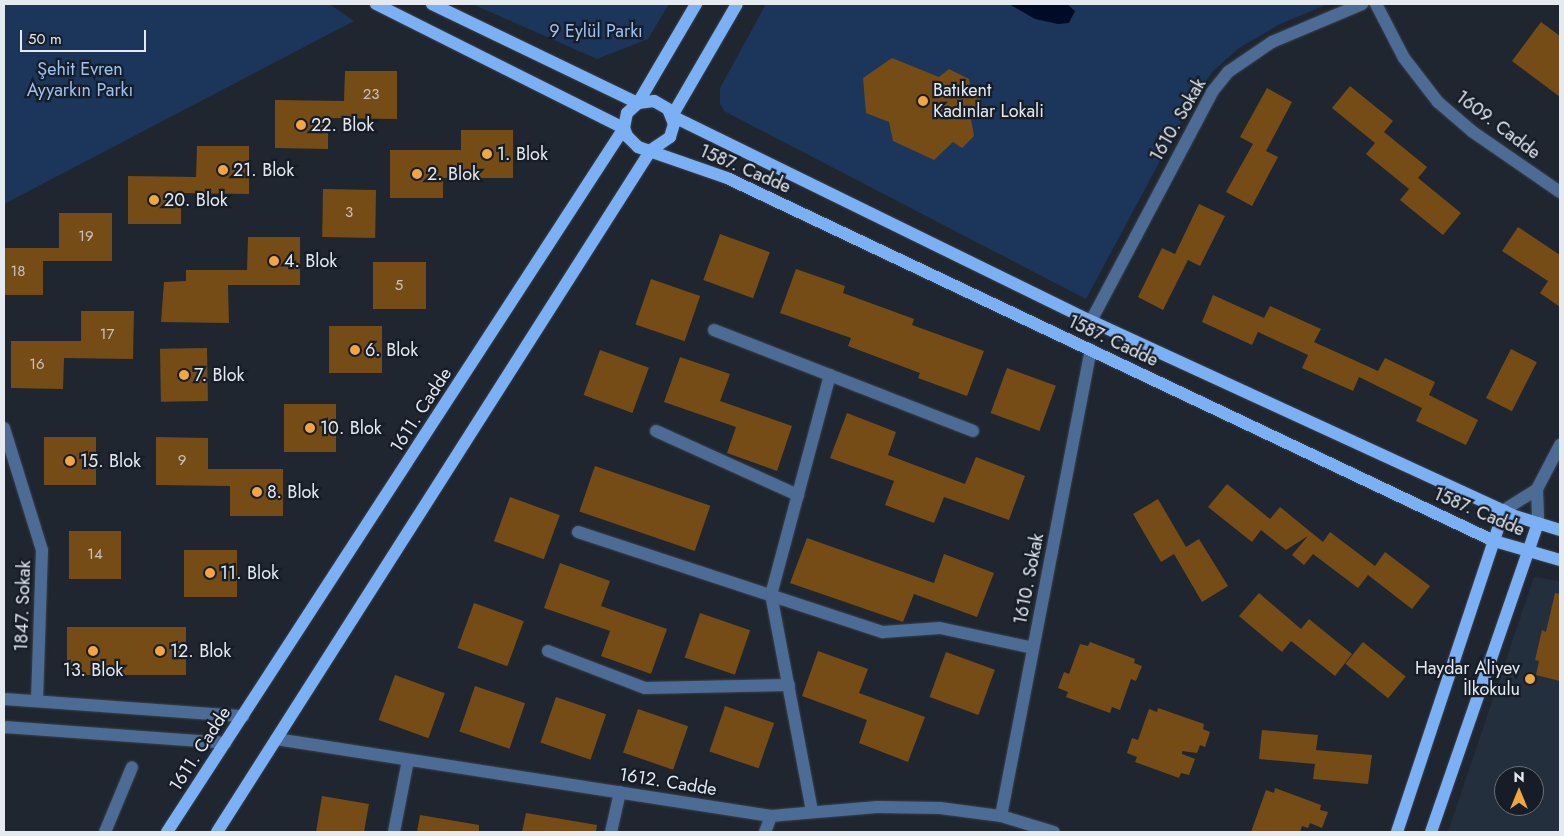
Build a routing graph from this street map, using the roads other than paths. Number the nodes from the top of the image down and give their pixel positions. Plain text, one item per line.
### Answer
1 (376, 4) edge
2 (432, 4) edge
3 (696, 4) edge
4 (737, 4) edge
5 (1362, 4) edge
6 (1376, 4) edge
7 (638, 103) junction
8 (672, 116) junction
9 (624, 128) junction
10 (651, 150) junction
11 (1560, 192) edge
12 (1091, 321) junction
13 (714, 330) dead end
14 (1090, 350) junction
15 (830, 375) junction
16 (4, 428) edge
17 (656, 431) dead end
18 (973, 431) dead end
19 (1560, 445) edge
20 (1537, 489) junction
21 (798, 495) junction
22 (1504, 510) junction
23 (1538, 524) junction
24 (1560, 530) edge
25 (578, 532) dead end
26 (1494, 541) junction
27 (1528, 552) junction
28 (1560, 560) edge
29 (772, 595) junction
30 (1033, 648) junction
31 (548, 651) dead end
32 (788, 685) junction
33 (4, 699) edge
34 (37, 701) junction
35 (243, 716) junction
36 (4, 728) edge
37 (276, 739) junction
38 (225, 743) junction
39 (408, 760) junction
40 (132, 767) dead end
41 (620, 792) junction
42 (812, 811) junction
43 (772, 816) junction
44 (1002, 816) junction
45 (106, 832) edge
46 (168, 832) edge
47 (217, 832) edge
48 (394, 832) edge
49 (611, 832) edge
50 (766, 832) edge
51 (1054, 832) edge
52 (1398, 832) edge
53 (1431, 832) edge

1 - 9 main road
2 - 7 main road
3 - 7 main road, 1611. Cadde
4 - 8 main road
5 - 12 street, 1610. Sokak
6 - 11 street, 1609. Cadde
7 - 8 main road
7 - 9 main road, 1611. Cadde
8 - 10 main road
8 - 12 main road, 1587. Cadde
9 - 10 main road
9 - 35 main road, 1611. Cadde
10 - 14 main road, 1587. Cadde
10 - 37 main road
12 - 22 main road, 1587. Cadde
13 - 15 street
14 - 26 main road, 1587. Cadde
14 - 30 street, 1610. Sokak
15 - 18 street
15 - 21 street
16 - 34 street, 1847. Sokak
17 - 21 street
19 - 20 street
20 - 22 street
20 - 23 street
21 - 29 street
22 - 23 main road, 1587. Cadde
22 - 26 main road
23 - 24 main road, 1587. Cadde
23 - 27 main road
25 - 29 street
26 - 27 main road, 1587. Cadde
26 - 52 main road
27 - 28 main road, 1587. Cadde
27 - 53 main road
29 - 30 street
29 - 32 street
30 - 44 street, 1610. Sokak
31 - 32 street
32 - 42 street
33 - 34 street
34 - 35 street
35 - 38 main road, 1611. Cadde
36 - 38 street
37 - 39 street, 1612. Cadde
37 - 47 main road
38 - 46 main road, 1611. Cadde
39 - 41 street, 1612. Cadde
39 - 48 street
40 - 45 street
41 - 43 street, 1612. Cadde
41 - 49 street
42 - 43 street, 1612. Cadde
42 - 44 street, 1612. Cadde
43 - 50 street
44 - 51 street, 1612. Cadde

